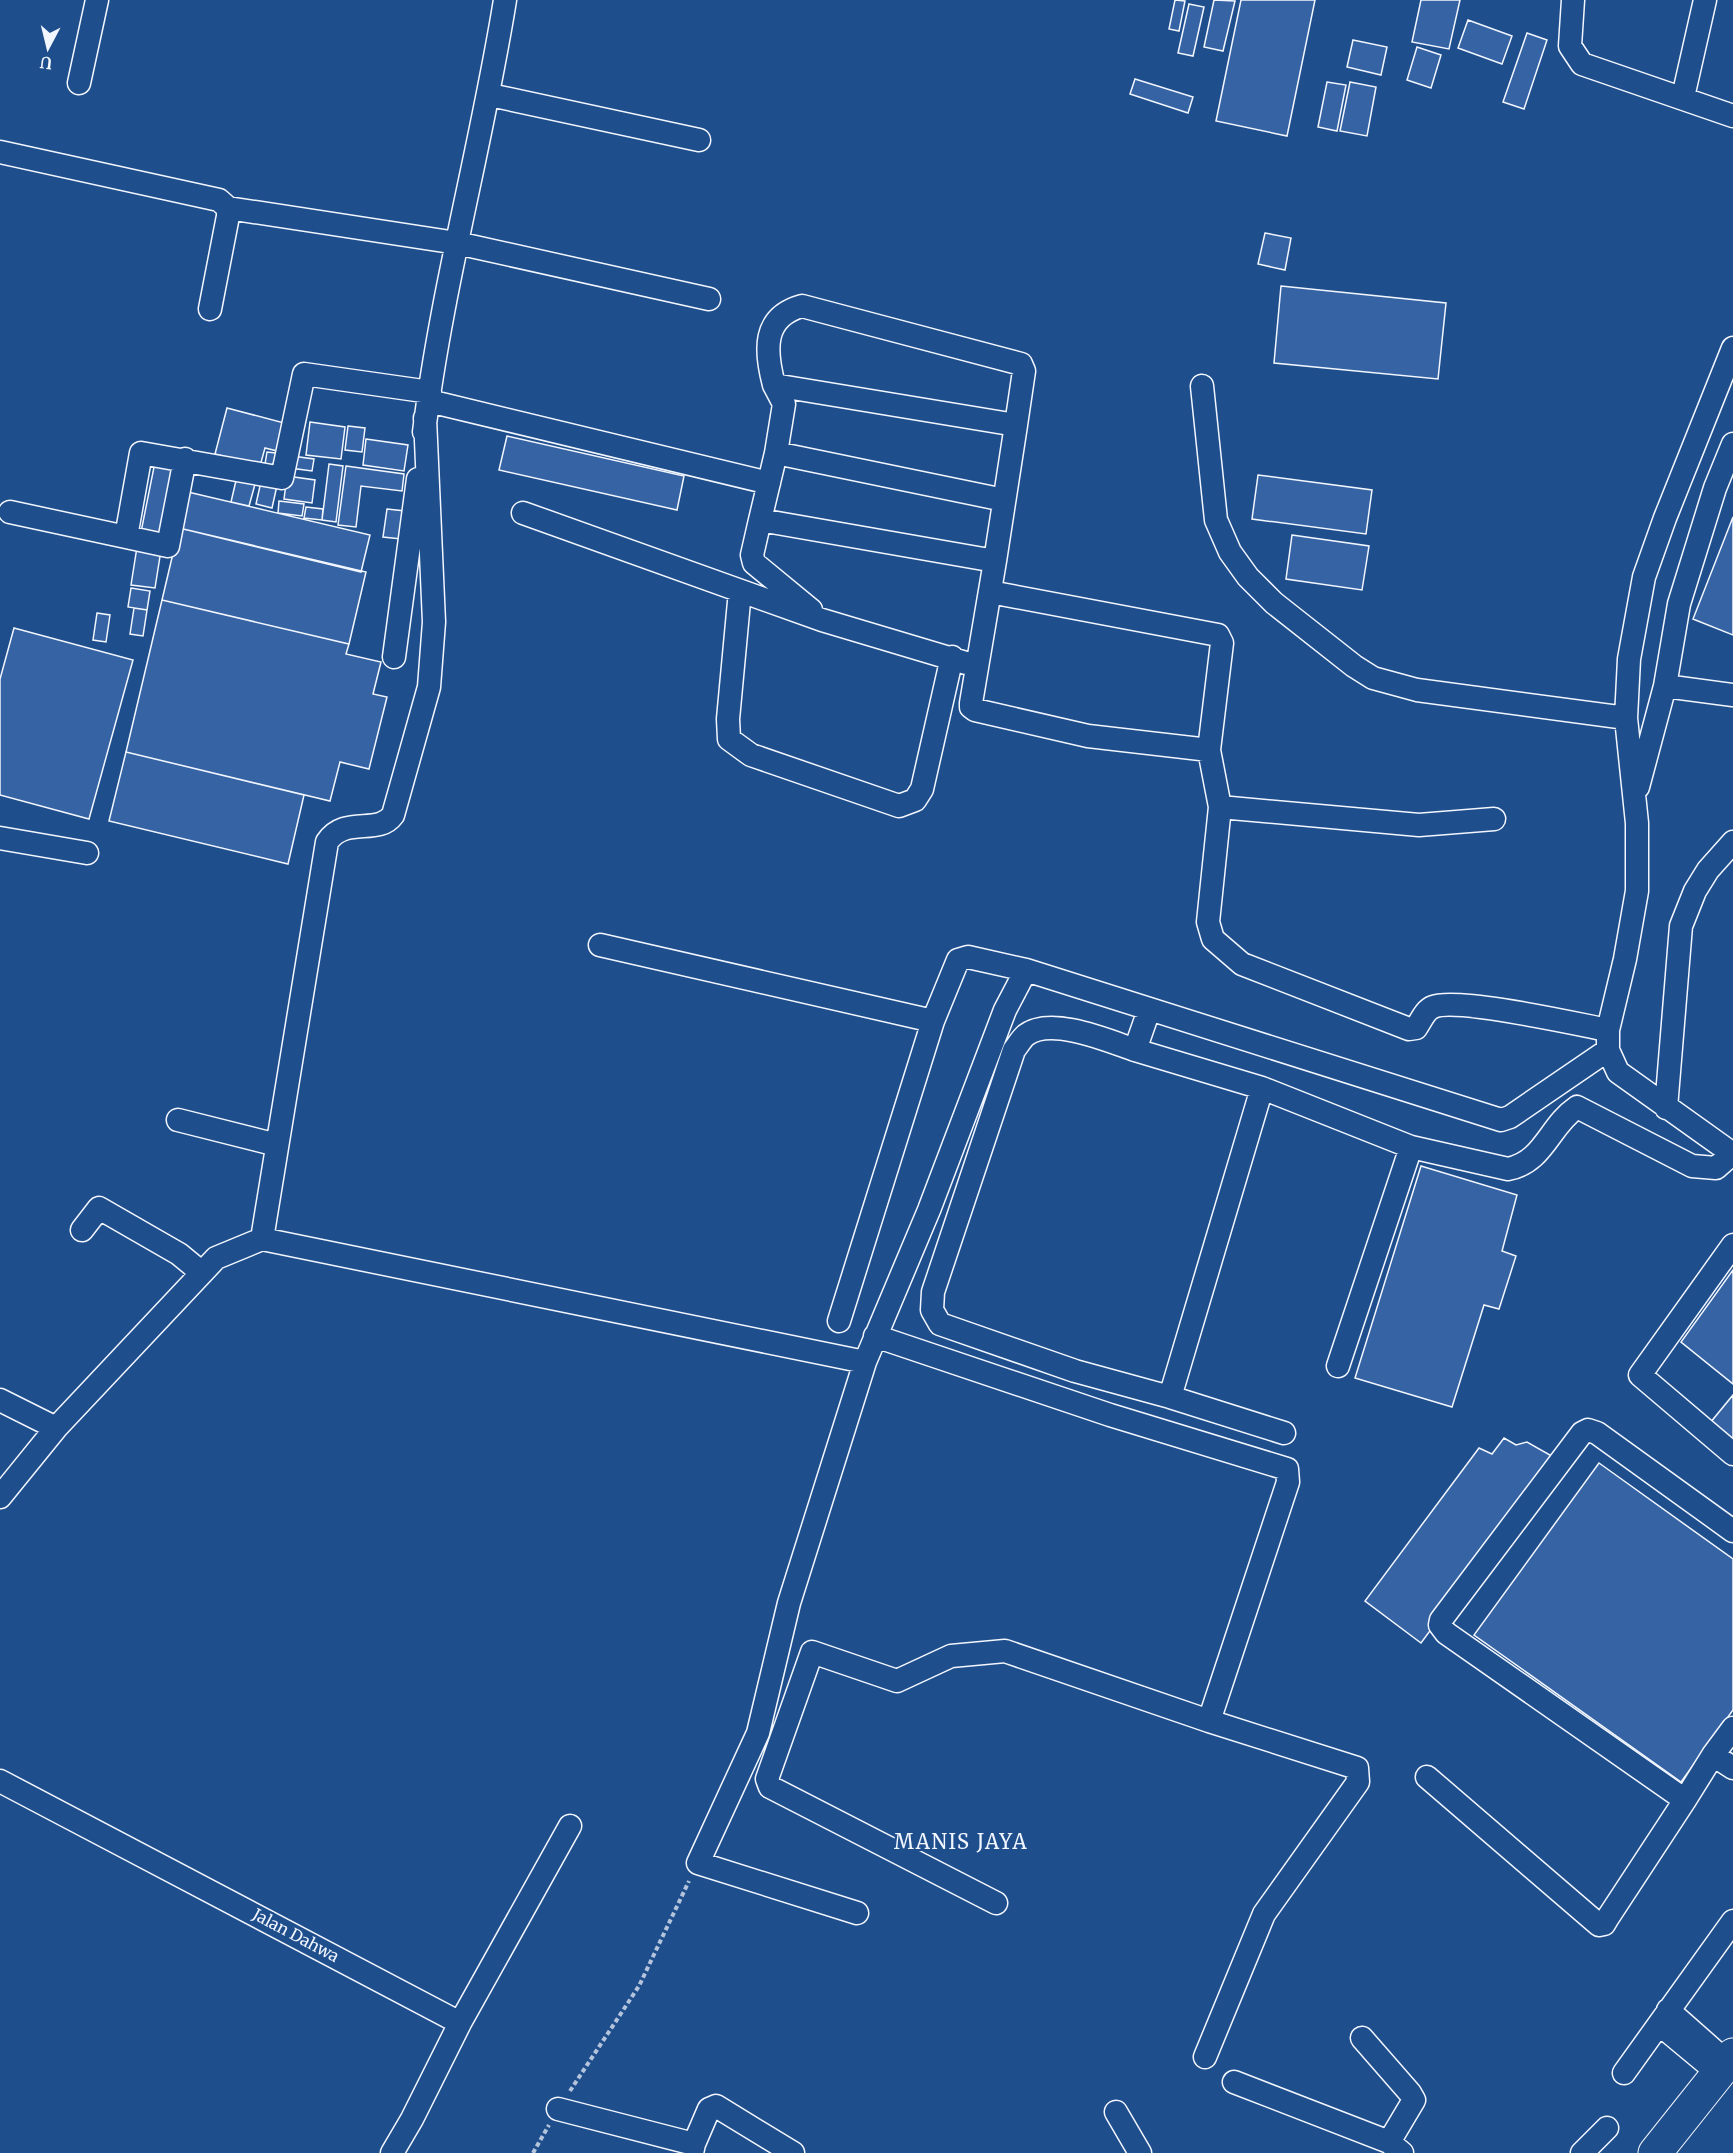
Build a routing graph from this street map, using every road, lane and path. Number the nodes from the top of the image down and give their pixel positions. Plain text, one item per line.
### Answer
1 (97, 0) edge
2 (506, 0) edge
3 (1573, 0) edge
4 (1705, 0) edge
5 (79, 83) dead end
6 (490, 95) junction
7 (1683, 96) junction
8 (1733, 116) edge
9 (699, 140) dead end
10 (0, 152) edge
11 (228, 208) junction
12 (457, 243) junction
13 (709, 299) dead end
14 (210, 309) dead end
15 (1733, 348) edge
16 (774, 385) junction
17 (1202, 386) dead end
18 (428, 404) junction
19 (1016, 425) junction
20 (1733, 444) edge
21 (776, 453) junction
22 (185, 459) junction
23 (769, 483) junction
24 (1004, 500) junction
25 (10, 512) dead end
26 (523, 513) dead end
27 (760, 520) junction
28 (126, 537) junction
29 (995, 561) junction
30 (740, 591) junction
31 (990, 591) junction
32 (822, 620) junction
33 (394, 657) dead end
34 (952, 657) junction
35 (976, 667) junction
36 (1665, 686) junction
37 (1733, 695) edge
38 (1626, 718) junction
39 (1209, 750) junction
40 (1635, 799) junction
41 (1220, 807) junction
42 (1494, 819) dead end
43 (0, 838) edge
44 (1733, 842) edge
45 (87, 853) dead end
46 (600, 945) dead end
47 (1026, 970) junction
48 (1149, 1010) junction
49 (933, 1021) junction
50 (1608, 1040) junction
51 (1135, 1050) junction
52 (1262, 1088) junction
53 (1666, 1108) junction
54 (178, 1120) dead end
55 (277, 1145) junction
56 (1410, 1147) junction
57 (1733, 1154) edge
58 (82, 1230) dead end
59 (262, 1239) junction
60 (1733, 1245) edge
61 (202, 1274) junction
62 (839, 1321) dead end
63 (875, 1336) junction
64 (865, 1362) junction
65 (1338, 1366) dead end
66 (1170, 1397) junction
67 (0, 1400) edge
68 (56, 1428) junction
69 (1284, 1433) dead end
70 (1733, 1454) edge
71 (0, 1497) edge
72 (1733, 1531) edge
73 (780, 1640) junction
74 (812, 1652) junction
75 (1209, 1721) junction
76 (1733, 1728) edge
77 (758, 1733) junction
78 (783, 1737) junction
79 (1713, 1755) junction
80 (1733, 1768) edge
81 (1427, 1777) dead end
82 (0, 1781) edge
83 (1685, 1800) junction
84 (570, 1826) dead end
85 (698, 1863) junction
86 (996, 1903) dead end
87 (857, 1913) dead end
88 (1733, 1921) edge
89 (1663, 2017) junction
90 (460, 2023) junction
91 (1362, 2038) dead end
92 (1204, 2057) dead end
93 (1726, 2063) edge
94 (1624, 2073) dead end
95 (1234, 2082) dead end
96 (558, 2109) junction
97 (1116, 2112) dead end
98 (1607, 2128) dead end
99 (1395, 2147) edge
100 (693, 2148) edge
101 (392, 2153) edge
102 (533, 2153) edge
103 (793, 2153) edge
104 (1140, 2153) edge
105 (1582, 2153) edge
106 (1655, 2153) edge

1 - 5 street
2 - 6 street
3 - 7 street
4 - 7 street
6 - 9 street
6 - 12 street
7 - 8 street
10 - 11 street
11 - 12 street
11 - 14 street
12 - 13 street
12 - 18 street
15 - 38 street
16 - 19 street
16 - 19 street
16 - 21 street
17 - 38 street
18 - 22 street
18 - 23 street
18 - 33 street
18 - 55 street
19 - 24 street
20 - 36 street
21 - 23 street
21 - 24 street
22 - 28 street
22 - 28 street
23 - 27 street
24 - 29 street
25 - 28 street
26 - 30 street
27 - 29 street
27 - 32 street
29 - 31 street
30 - 32 street
30 - 34 street
31 - 35 street
31 - 39 street
32 - 34 street
34 - 35 street
35 - 39 street
36 - 37 street
36 - 40 street
38 - 40 street
39 - 41 street
40 - 50 street
41 - 42 street
41 - 50 street
43 - 45 street
44 - 53 street
46 - 49 street
47 - 48 street
47 - 49 street
47 - 63 street
48 - 50 street
48 - 51 street
49 - 62 street
50 - 53 street
51 - 52 street
51 - 66 street
52 - 56 street
52 - 66 street
53 - 57 street
54 - 55 street
55 - 59 street
56 - 57 street
56 - 65 street
58 - 61 street
59 - 61 street
59 - 64 street
60 - 70 street
61 - 68 street
63 - 64 street
63 - 75 street
64 - 73 street
66 - 69 street
67 - 68 street
68 - 71 street
72 - 83 street
73 - 74 street
73 - 77 street
74 - 75 street
74 - 78 street
75 - 92 street
76 - 79 street
77 - 78 street
77 - 85 street
78 - 86 street
79 - 80 street
79 - 83 street
81 - 83 street
82 - 90 street, Jalan Dahwa
84 - 90 street
85 - 87 street
85 - 96 path
88 - 89 street
89 - 93 street
89 - 94 street
90 - 101 street
91 - 99 street
93 - 106 highway
95 - 99 street
96 - 100 street
96 - 102 path
97 - 104 street
98 - 105 street
100 - 103 street

